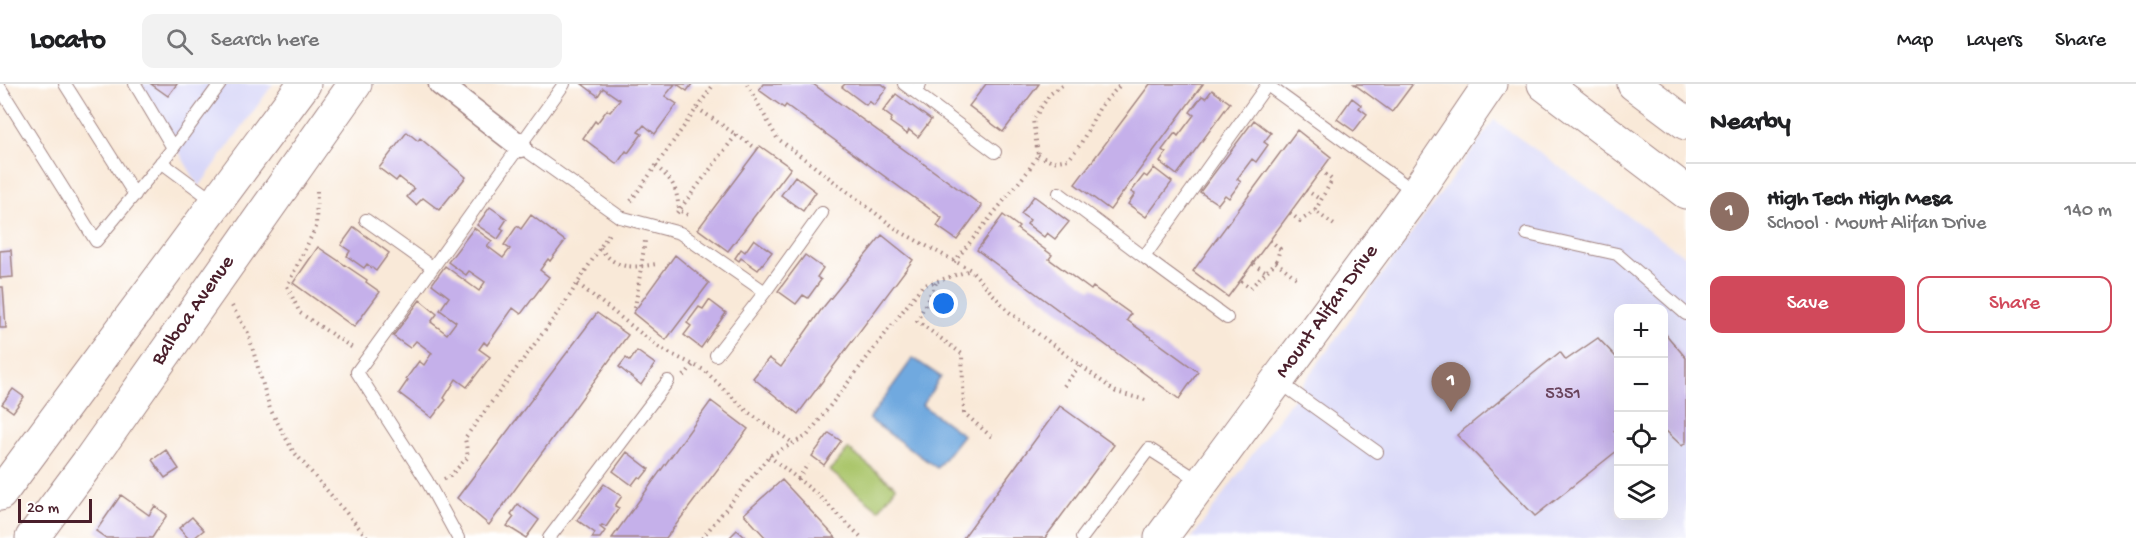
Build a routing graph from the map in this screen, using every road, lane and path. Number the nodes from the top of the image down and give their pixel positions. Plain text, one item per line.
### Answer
1 (65, 84) edge
2 (135, 84) edge
3 (220, 84) edge
4 (304, 84) edge
5 (355, 84) edge
6 (440, 84) edge
7 (564, 84) edge
8 (714, 84) edge
9 (747, 84) edge
10 (904, 84) edge
11 (1064, 84) edge
12 (1121, 84) edge
13 (1266, 84) edge
14 (1491, 84) edge
15 (1544, 84) edge
16 (1634, 84) edge
17 (0, 88) edge
18 (917, 88) edge
19 (697, 108) junction
20 (1686, 123) edge
21 (736, 135) junction
22 (520, 146) junction
23 (172, 148) junction
24 (757, 150) dead end
25 (995, 152) dead end
26 (1038, 154) junction
27 (161, 162) junction
28 (656, 166) junction
29 (1320, 170) dead end
30 (1306, 190) dead end
31 (317, 191) dead end
32 (1686, 192) edge
33 (1059, 193) dead end
34 (1416, 193) junction
35 (135, 195) junction
36 (1321, 200) junction
37 (215, 202) junction
38 (679, 210) junction
39 (1315, 211) junction
40 (822, 213) dead end
41 (1290, 213) dead end
42 (620, 217) junction
43 (366, 219) dead end
44 (694, 219) dead end
45 (649, 225) junction
46 (1337, 227) dead end
47 (667, 230) junction
48 (1527, 234) dead end
49 (1270, 240) dead end
50 (600, 248) junction
51 (1144, 257) junction
52 (954, 262) junction
53 (1276, 262) junction
54 (657, 264) dead end
55 (1253, 264) dead end
56 (432, 267) junction
57 (640, 267) junction
58 (971, 270) junction
59 (1267, 272) junction
60 (1299, 280) dead end
61 (1241, 281) dead end
62 (936, 282) junction
63 (578, 284) junction
64 (765, 292) junction
65 (232, 305) dead end
66 (634, 309) dead end
67 (1686, 314) edge
68 (1227, 318) dead end
69 (716, 355) dead end
70 (367, 359) junction
71 (1080, 365) junction
72 (668, 381) dead end
73 (1277, 381) junction
74 (1064, 386) dead end
75 (1149, 401) dead end
76 (994, 439) dead end
77 (794, 443) junction
78 (1377, 452) dead end
79 (768, 456) junction
80 (808, 464) dead end
81 (798, 479) junction
82 (1202, 482) junction
83 (430, 486) junction
84 (0, 494) edge
85 (32, 538) edge
86 (368, 538) edge
87 (458, 538) edge
88 (549, 538) edge
89 (702, 538) edge
90 (862, 538) edge
91 (1082, 538) edge
92 (1161, 538) edge

1 - 35 lane
2 - 23 lane
3 - 23 lane
4 - 37 main road
5 - 85 main road, Balboa Avenue
6 - 22 street
7 - 22 lane
8 - 19 path
9 - 52 path
10 - 18 lane
11 - 26 path
12 - 26 path
13 - 34 lane
13 - 51 lane
14 - 34 main road, Mount Alifan Drive
15 - 32 main road
16 - 20 main road
17 - 35 lane
18 - 25 lane
19 - 21 path
19 - 28 path
21 - 24 path
21 - 38 path
22 - 42 lane
22 - 56 lane
23 - 27 lane
26 - 52 path
27 - 35 lane
27 - 37 lane
28 - 38 path
28 - 42 path
29 - 36 path
30 - 36 path
31 - 70 path
33 - 51 lane
34 - 73 main road, Mount Alifan Drive
36 - 39 path
37 - 84 main road
38 - 44 path
38 - 47 path
39 - 41 path
39 - 46 path
40 - 64 lane
42 - 45 lane
42 - 50 path
43 - 56 lane
45 - 47 lane
45 - 57 path
47 - 64 lane
48 - 67 lane
49 - 53 path
50 - 57 path
50 - 63 path
51 - 68 lane
52 - 58 path
53 - 59 path
53 - 60 path
54 - 57 path
55 - 59 path
56 - 70 lane
57 - 66 path
58 - 62 path
58 - 71 path
59 - 61 path
62 - 76 path
62 - 77 path
63 - 77 path
63 - 83 path
64 - 69 lane
65 - 86 path
70 - 83 lane
71 - 74 path
71 - 75 path
72 - 88 lane
73 - 78 lane
73 - 82 main road, Mount Alifan Drive
77 - 79 path
79 - 81 path
79 - 89 path
80 - 81 path
81 - 90 path
82 - 91 lane
82 - 92 main road, Mount Alifan Drive
83 - 87 lane

